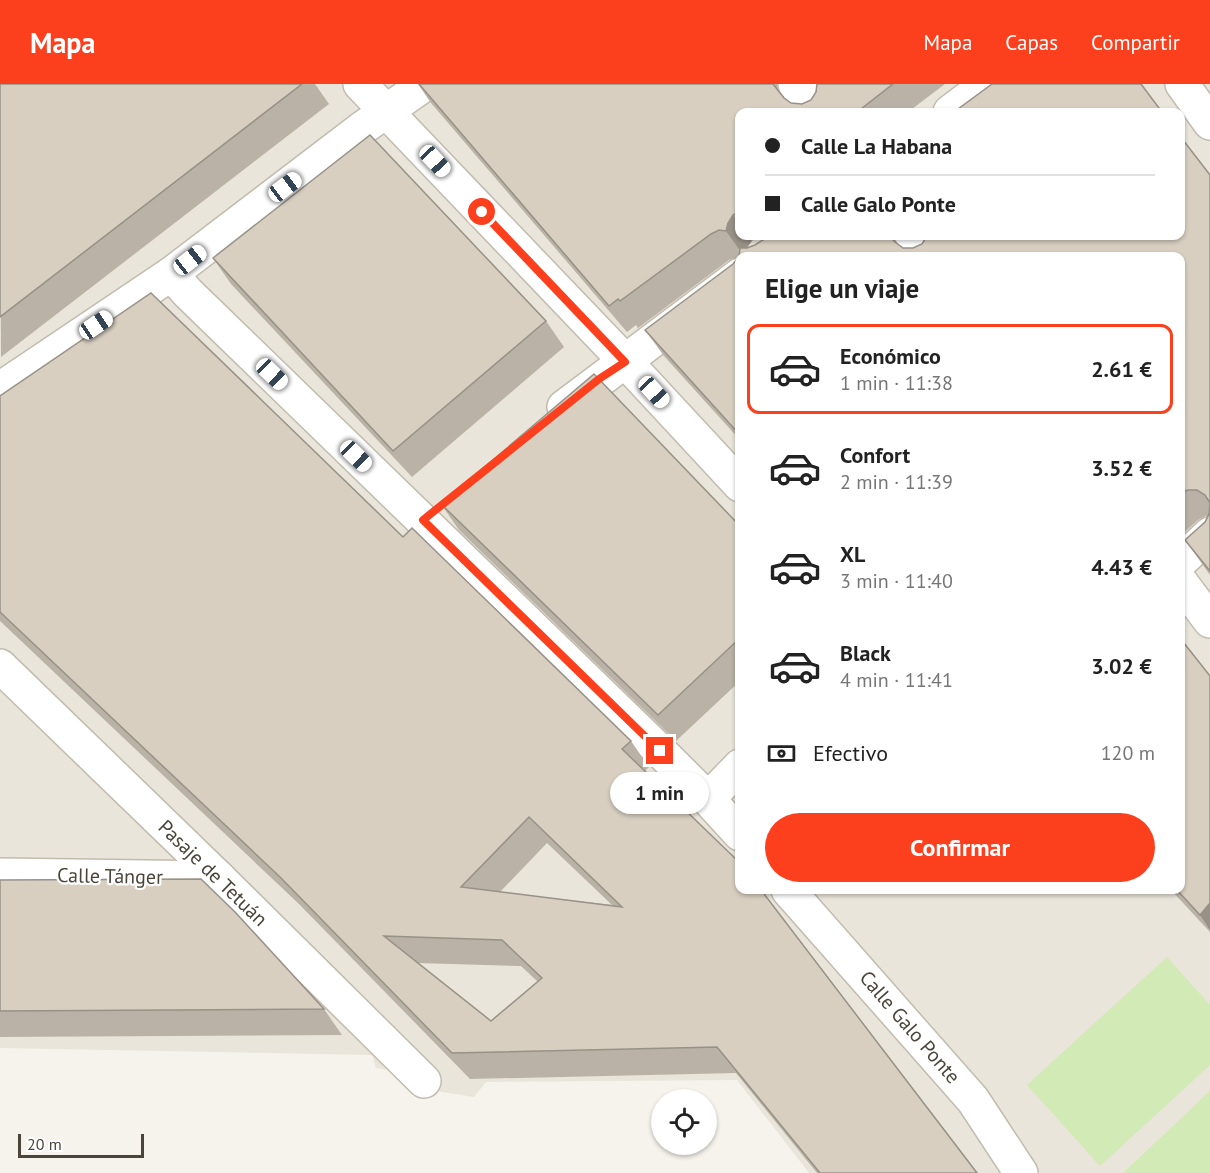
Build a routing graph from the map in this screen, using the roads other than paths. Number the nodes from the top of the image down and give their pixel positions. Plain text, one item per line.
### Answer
1 (360, 84) edge
2 (425, 84) edge
3 (795, 84) edge
4 (987, 84) edge
5 (1182, 84) edge
6 (814, 108) edge
7 (955, 108) edge
8 (387, 111) junction
9 (1210, 123) edge
10 (915, 240) edge
11 (925, 252) edge
12 (171, 274) junction
13 (735, 279) edge
14 (625, 362) junction
15 (0, 388) edge
16 (543, 424) edge
17 (735, 480) edge
18 (1210, 534) edge
19 (1185, 557) edge
20 (1185, 588) edge
21 (1210, 621) edge
22 (0, 666) edge
23 (735, 771) edge
24 (708, 799) junction
25 (735, 829) edge
26 (0, 875) edge
27 (219, 878) junction
28 (792, 894) edge
29 (424, 1082) dead end
30 (1021, 1173) edge

1 - 8 street
2 - 8 street
3 - 6 street
4 - 7 street
5 - 9 street
8 - 12 street
8 - 14 street
10 - 11 street
12 - 15 street
12 - 24 street
13 - 14 street
14 - 16 street
14 - 17 street
18 - 19 street
20 - 21 street
22 - 27 street, Pasaje de Tetuán
23 - 24 street
24 - 25 street
26 - 27 street, Calle Tánger
27 - 29 street, Pasaje de Tetuán
28 - 30 street, Calle Galo Ponte

